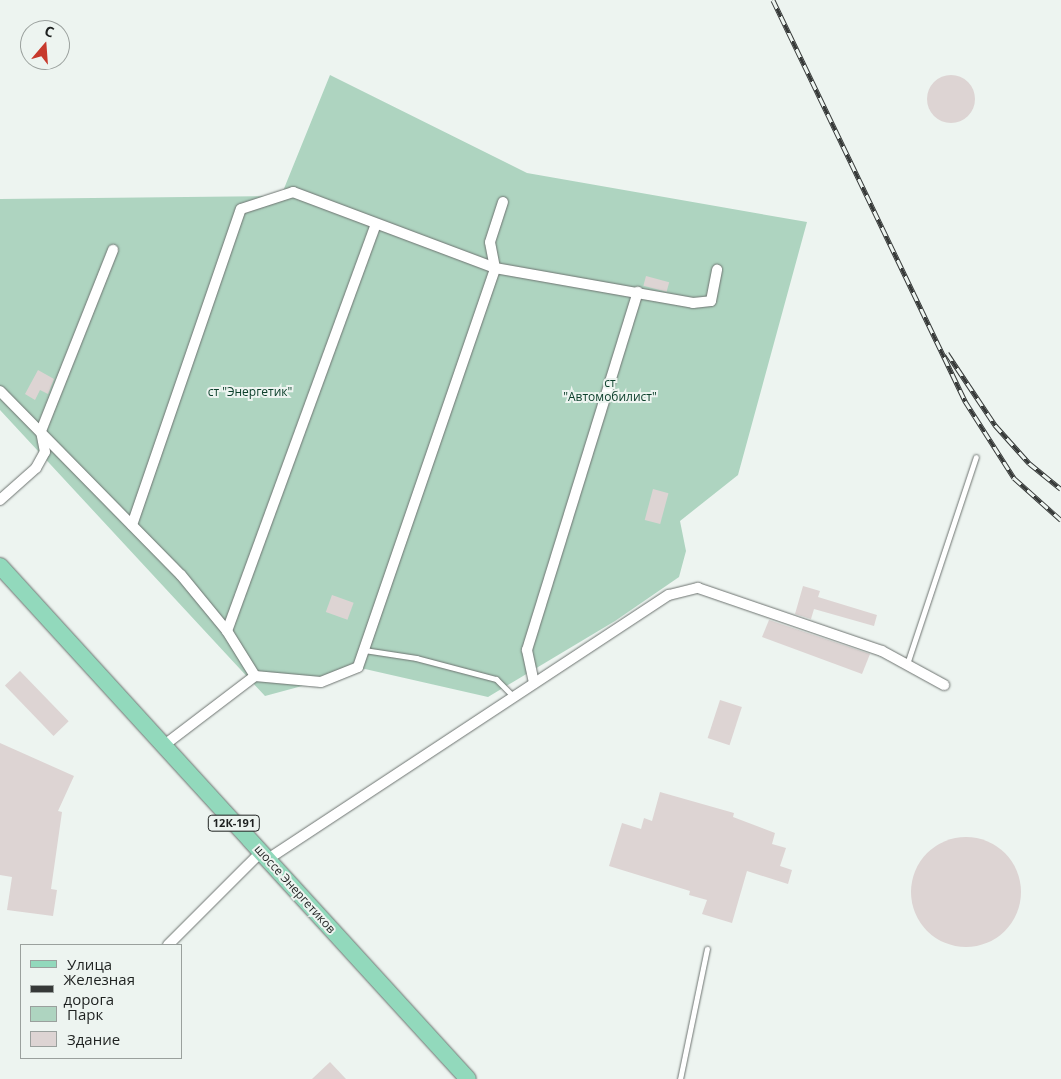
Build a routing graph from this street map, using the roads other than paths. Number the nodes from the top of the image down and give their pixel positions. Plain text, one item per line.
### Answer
1 (502, 202) dead end
2 (375, 226) junction
3 (113, 250) dead end
4 (495, 268) junction
5 (717, 270) dead end
6 (638, 292) junction
7 (0, 391) edge
8 (41, 431) junction
9 (976, 457) dead end
10 (0, 500) edge
11 (132, 525) junction
12 (0, 566) edge
13 (227, 631) junction
14 (364, 650) junction
15 (907, 664) junction
16 (255, 676) junction
17 (534, 683) junction
18 (944, 685) dead end
19 (514, 697) junction
20 (163, 746) junction
21 (264, 855) junction
22 (169, 944) edge
23 (707, 948) dead end
24 (468, 1079) edge
25 (680, 1079) edge

1 - 4 street
2 - 4 street
2 - 11 street
2 - 13 street
3 - 8 street
4 - 6 street
4 - 14 street
5 - 6 street
6 - 17 street
7 - 8 street
8 - 10 street
8 - 11 street
9 - 15 lane
11 - 13 street
12 - 20 main road, шоссе Энергетиков / 12К-191
13 - 16 street
14 - 16 street
14 - 19 lane
15 - 17 street
15 - 18 street
16 - 20 street
17 - 19 street
19 - 21 street
20 - 21 main road, шоссе Энергетиков / 12К-191
21 - 22 street
21 - 24 main road, шоссе Энергетиков / 12К-191
23 - 25 lane

